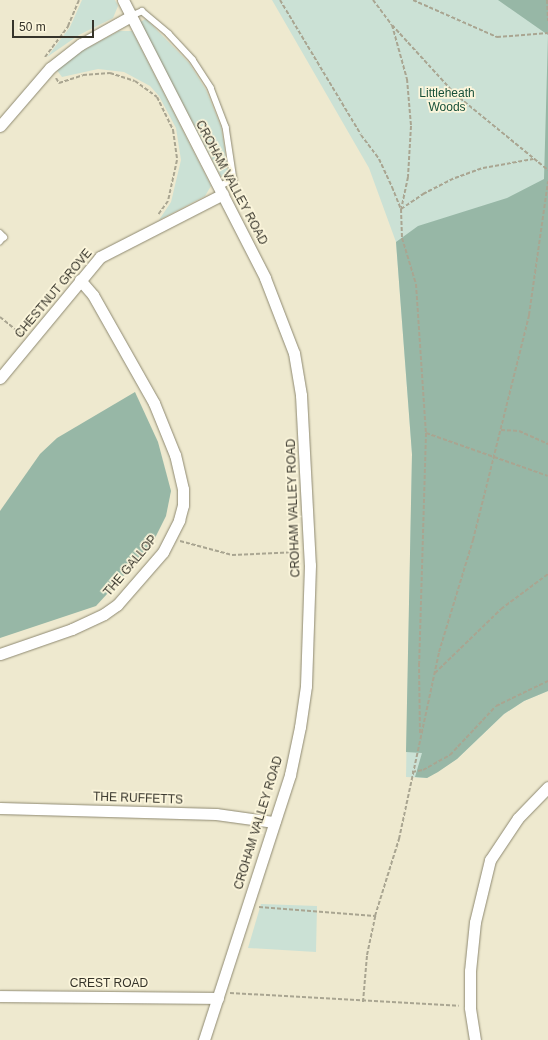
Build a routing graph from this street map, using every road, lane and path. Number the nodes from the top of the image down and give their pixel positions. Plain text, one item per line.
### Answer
1 (79, 0) edge
2 (122, 0) edge
3 (280, 0) edge
4 (373, 0) edge
5 (413, 0) edge
6 (547, 0) edge
7 (131, 16) junction
8 (548, 21) edge
9 (392, 25) junction
10 (548, 33) edge
11 (50, 68) junction
12 (0, 126) edge
13 (533, 158) junction
14 (548, 170) edge
15 (548, 181) edge
16 (220, 191) junction
17 (401, 209) junction
18 (156, 228) junction
19 (0, 233) edge
20 (0, 242) edge
21 (80, 280) junction
22 (0, 317) edge
23 (31, 342) junction
24 (0, 378) edge
25 (501, 430) junction
26 (426, 433) junction
27 (548, 444) edge
28 (494, 456) junction
29 (548, 476) edge
30 (171, 538) junction
31 (309, 552) junction
32 (548, 574) edge
33 (0, 654) edge
34 (435, 674) junction
35 (548, 681) edge
36 (420, 739) junction
37 (412, 772) junction
38 (548, 787) edge
39 (0, 808) edge
40 (274, 822) junction
41 (247, 906) junction
42 (375, 916) junction
43 (228, 993) dead end
44 (0, 996) edge
45 (218, 998) junction
46 (363, 1002) junction
47 (470, 1007) junction
48 (204, 1040) edge
49 (475, 1040) edge

1 - 11 path
2 - 7 street, CROHAM VALLEY ROAD
3 - 17 path
4 - 9 path
5 - 10 path
6 - 8 path
7 - 11 street
7 - 16 street, CROHAM VALLEY ROAD
7 - 16 lane
9 - 13 path
9 - 17 path
11 - 12 street
11 - 18 path
13 - 14 path
13 - 17 path
15 - 25 path
16 - 18 street, CHESTNUT GROVE
16 - 31 street, CROHAM VALLEY ROAD
17 - 26 path
18 - 21 street, CHESTNUT GROVE
19 - 20 lane
21 - 23 street, CHESTNUT GROVE
21 - 30 street, THE GALLOP
22 - 23 path
23 - 24 street, CHESTNUT GROVE
25 - 27 path
25 - 28 path
26 - 28 path
26 - 36 path
28 - 29 path
28 - 34 path
30 - 31 path
30 - 33 street, THE GALLOP
31 - 40 street, CROHAM VALLEY ROAD
32 - 34 path
34 - 36 path
35 - 37 path
36 - 37 path
37 - 42 path
38 - 47 street
39 - 40 street, THE RUFFETTS
40 - 41 street, CROHAM VALLEY ROAD
41 - 42 path
41 - 45 street, CROHAM VALLEY ROAD
42 - 46 path
43 - 46 path
44 - 45 street, CREST ROAD
45 - 48 street, CROHAM VALLEY ROAD
46 - 47 path
47 - 49 street

